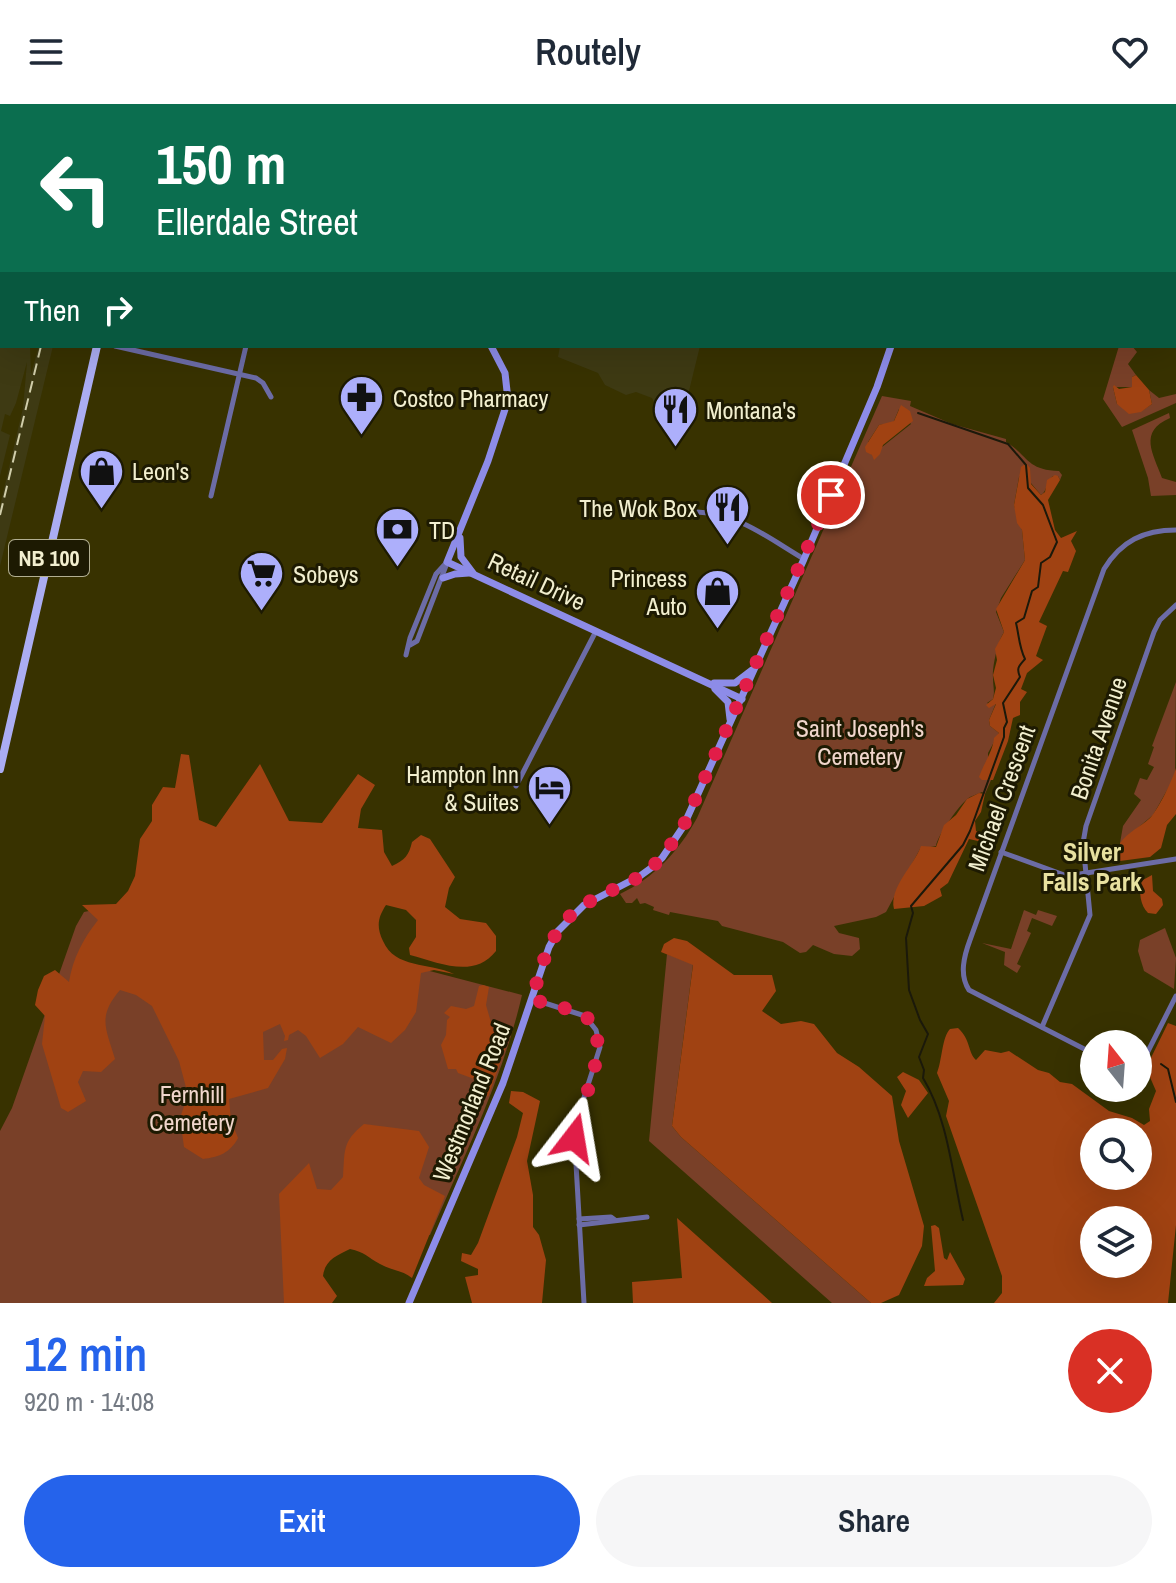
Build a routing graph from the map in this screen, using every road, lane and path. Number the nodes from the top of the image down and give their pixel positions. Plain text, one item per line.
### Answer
1 (97, 348) edge
2 (124, 348) edge
3 (246, 348) edge
4 (492, 348) edge
5 (890, 348) edge
6 (240, 374) junction
7 (271, 397) dead end
8 (211, 496) dead end
9 (697, 512) dead end
10 (460, 530) junction
11 (1176, 530) edge
12 (804, 559) junction
13 (447, 562) junction
14 (475, 574) junction
15 (443, 578) junction
16 (1176, 605) edge
17 (596, 631) junction
18 (410, 645) junction
19 (406, 655) dead end
20 (757, 663) junction
21 (707, 683) junction
22 (742, 699) junction
23 (729, 727) junction
24 (0, 769) edge
25 (516, 786) dead end
26 (1001, 852) junction
27 (1176, 859) edge
28 (1087, 873) junction
29 (1176, 996) edge
30 (532, 999) junction
31 (1042, 1027) junction
32 (1152, 1043) edge
33 (1080, 1047) edge
34 (647, 1217) dead end
35 (579, 1222) junction
36 (410, 1302) edge
37 (584, 1303) edge

1 - 24 main road, NB 100
2 - 6 street
3 - 6 street
4 - 10 street
5 - 12 street, Westmorland Road
6 - 7 street
6 - 8 street
9 - 12 street
10 - 13 street
10 - 14 street
11 - 26 street, Michael Crescent
12 - 20 street, Westmorland Road
13 - 14 street, Retail Drive
13 - 15 street
13 - 18 street
14 - 15 street
14 - 17 street, Retail Drive
15 - 18 street
16 - 28 street, Bonita Avenue
17 - 21 street, Retail Drive
17 - 25 street
18 - 19 street
20 - 21 street
20 - 22 street, Westmorland Road
21 - 22 street, Retail Drive
21 - 23 street
22 - 23 street, Westmorland Road
23 - 30 street, Westmorland Road
26 - 28 street
26 - 31 street, Michael Crescent
27 - 28 street
28 - 31 street, Bonita Avenue
29 - 32 street
30 - 35 street
30 - 36 street, Westmorland Road
31 - 33 street, Michael Crescent
34 - 35 street
35 - 37 street

